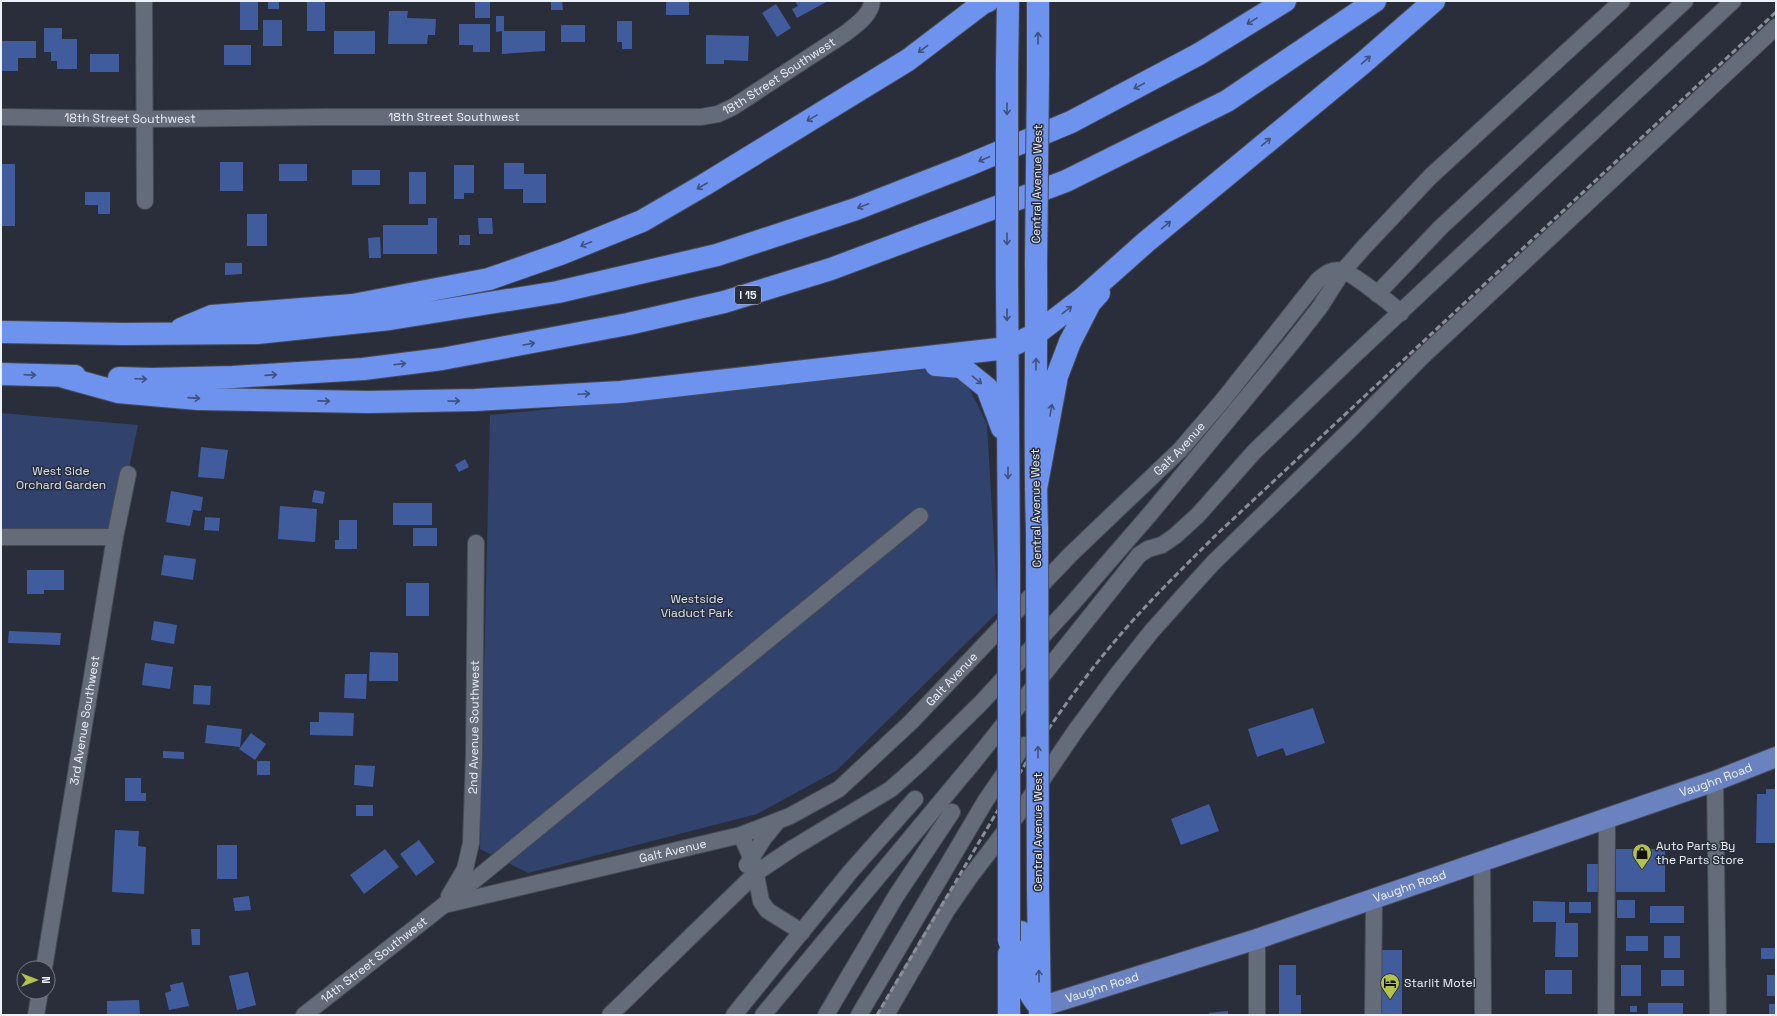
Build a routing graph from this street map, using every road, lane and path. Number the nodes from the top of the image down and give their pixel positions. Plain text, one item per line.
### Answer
1 (144, 1) edge
2 (965, 1) edge
3 (988, 1) edge
4 (1008, 1) edge
5 (1038, 1) edge
6 (1285, 1) edge
7 (1375, 1) edge
8 (1434, 1) edge
9 (1622, 1) edge
10 (1685, 1) edge
11 (1733, 1) edge
12 (872, 4) edge
13 (1776, 27) edge
14 (948, 30) junction
15 (1, 117) edge
16 (145, 119) junction
17 (145, 201) dead end
18 (1146, 242) junction
19 (1343, 270) junction
20 (1377, 294) junction
21 (1401, 313) junction
22 (1, 332) edge
23 (169, 334) junction
24 (1036, 334) junction
25 (1007, 348) junction
26 (901, 361) junction
27 (1, 374) edge
28 (60, 376) junction
29 (1008, 443) junction
30 (128, 474) dead end
31 (1036, 489) junction
32 (920, 516) dead end
33 (1, 537) edge
34 (115, 537) junction
35 (476, 543) dead end
36 (1024, 745) dead end
37 (1776, 757) edge
38 (1715, 781) junction
39 (891, 789) junction
40 (915, 799) junction
41 (936, 807) junction
42 (952, 812) junction
43 (1607, 818) junction
44 (780, 820) junction
45 (973, 823) junction
46 (741, 835) junction
47 (1482, 862) junction
48 (754, 866) junction
49 (1374, 899) junction
50 (444, 905) junction
51 (802, 932) junction
52 (1015, 936) junction
53 (1257, 938) junction
54 (45, 960) edge
55 (39, 1000) edge
56 (1037, 1012) edge
57 (36, 1015) edge
58 (304, 1015) edge
59 (610, 1015) edge
60 (734, 1015) edge
61 (763, 1015) edge
62 (826, 1015) edge
63 (859, 1015) edge
64 (886, 1015) edge
65 (1009, 1015) edge
66 (1257, 1015) edge
67 (1373, 1015) edge
68 (1483, 1015) edge
69 (1606, 1015) edge
70 (1718, 1015) edge

1 - 16 street
2 - 14 highway
3 - 14 highway
4 -> 25 highway, bridge
24 -> 5 highway, Central Avenue West, bridge
6 -> 23 highway
28 -> 7 highway, I 15
18 -> 8 highway
9 - 19 street
10 - 20 street
11 - 21 street
12 - 16 street, 18th Street Southwest
13 - 64 street
14 -> 23 highway
15 - 16 street, 18th Street Southwest
16 - 17 street
24 -> 18 highway
31 -> 18 highway
19 - 20 street
19 - 39 street
19 - 44 street, Galt Avenue
20 - 21 street
21 - 41 street
22 - 23 highway
24 - 25 highway
31 -> 24 highway, Central Avenue West
25 - 26 highway
25 - 29 highway
28 -> 26 highway
26 -> 29 highway
27 -> 28 highway, I 15
29 -> 52 highway, bridge
30 - 34 street, 3rd Avenue Southwest
56 -> 31 highway, Central Avenue West, bridge
32 - 50 street, 14th Street Southwest
33 - 34 street
34 - 54 street, 3rd Avenue Southwest
35 - 50 street, 2nd Avenue Southwest
36 - 45 street
37 - 38 main road, Vaughn Road
38 - 43 main road, Vaughn Road
38 - 70 street
39 - 40 street
39 - 48 street
40 - 41 street
40 - 51 street
41 - 42 street
41 - 61 street
42 - 45 street
42 - 62 street
43 - 47 main road, Vaughn Road
43 - 69 street
44 - 46 street, Galt Avenue
44 - 48 street
45 - 63 street
46 - 48 street
46 - 50 street, Galt Avenue
47 - 49 main road, Vaughn Road
47 - 68 street
48 - 51 street
48 - 59 street
49 - 53 main road, Vaughn Road
49 - 67 street
50 - 58 street, 14th Street Southwest
51 - 60 street
52 - 56 highway
52 - 65 highway
53 - 56 main road, Vaughn Road
53 - 66 street
55 - 57 street

